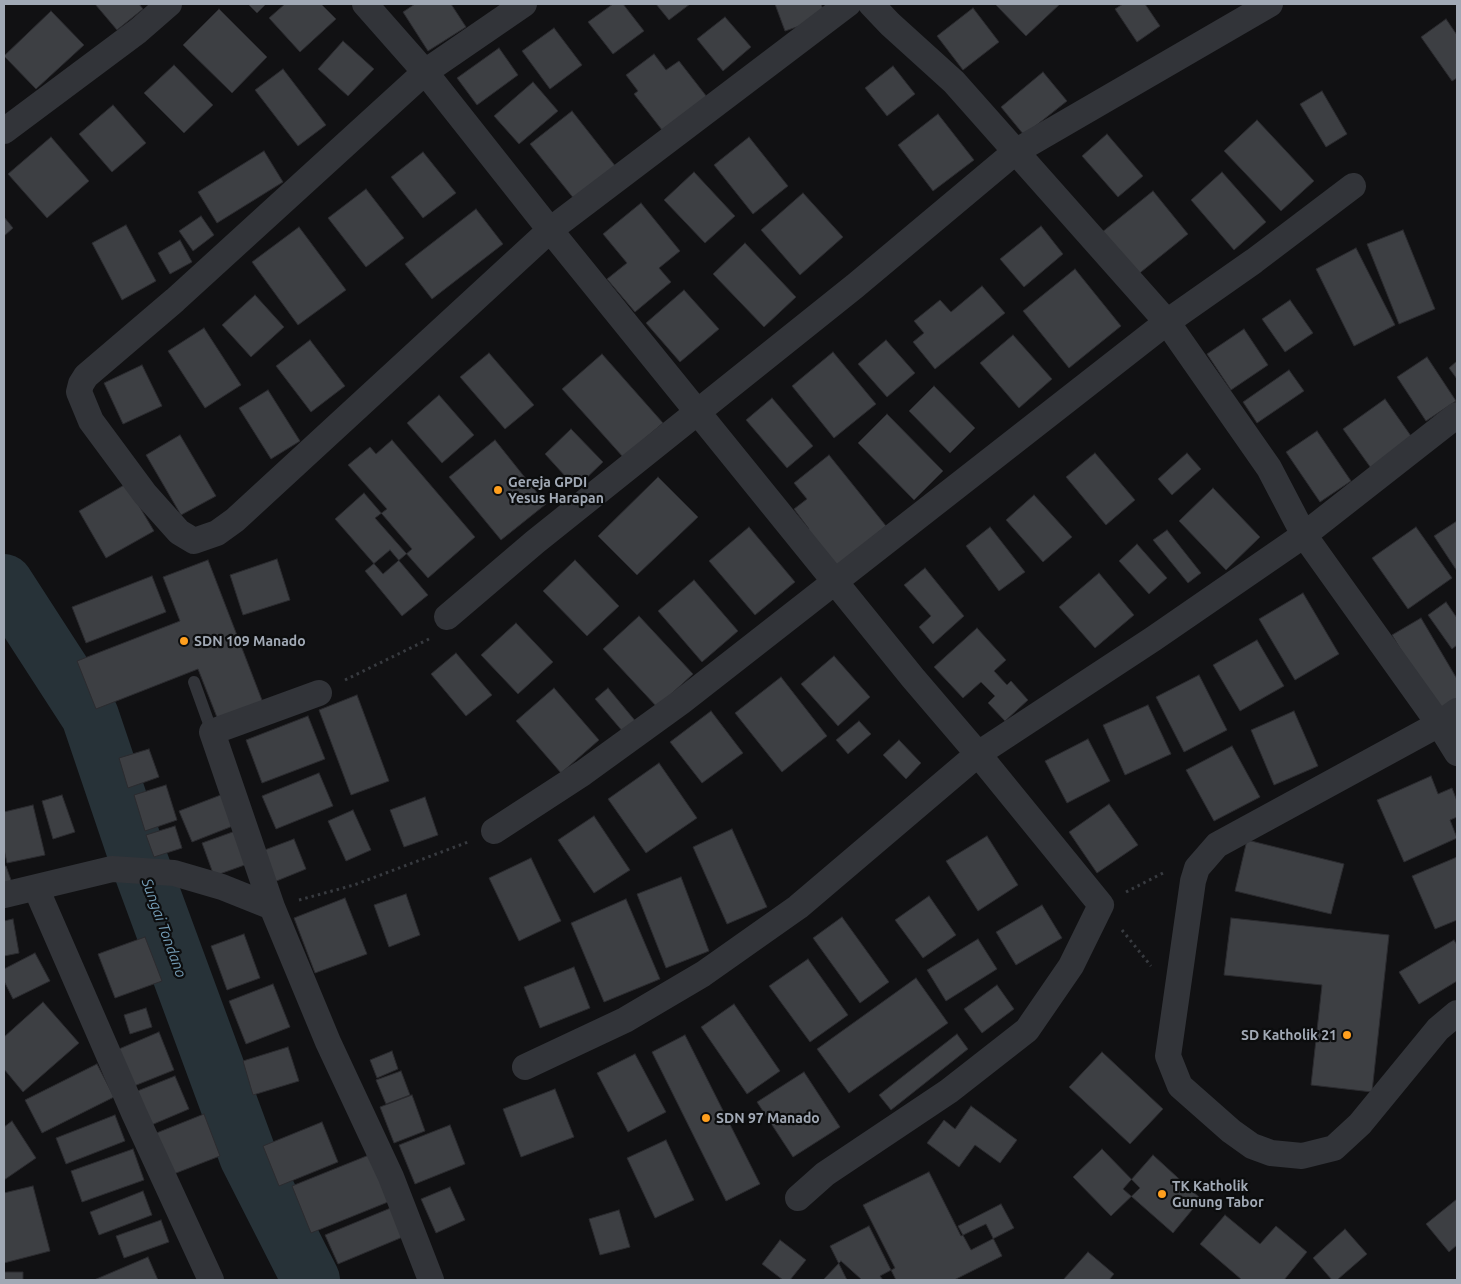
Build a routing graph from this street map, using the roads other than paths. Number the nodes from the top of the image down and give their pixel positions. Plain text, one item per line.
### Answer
1 (169, 4) edge
2 (365, 4) edge
3 (524, 4) edge
4 (848, 4) edge
5 (871, 4) edge
6 (1270, 4) edge
7 (425, 72) junction
8 (4, 131) edge
9 (1015, 152) junction
10 (1353, 186) dead end
11 (550, 230) junction
12 (1167, 322) junction
13 (698, 410) junction
14 (1457, 415) edge
15 (1304, 535) junction
16 (837, 582) junction
17 (447, 617) road end
18 (194, 682) dead end
19 (319, 693) road end
20 (1448, 718) edge
21 (212, 732) junction
22 (1457, 753) edge
23 (978, 754) junction
24 (494, 831) road end
25 (36, 888) junction
26 (4, 895) edge
27 (272, 907) junction
28 (1457, 1013) edge
29 (525, 1067) dead end
30 (798, 1198) dead end
31 (211, 1280) edge
32 (431, 1280) edge

1 - 8 street
2 - 7 street
3 - 7 street
4 - 11 street
5 - 9 street
6 - 9 street
7 - 11 street
7 - 11 street
9 - 12 street
9 - 13 street
10 - 12 street
11 - 13 street
12 - 15 street
12 - 16 street
13 - 16 street
13 - 17 street
14 - 15 street
15 - 20 street
15 - 23 street
16 - 23 street
16 - 24 street
18 - 21 lane
19 - 21 street
20 - 22 street
20 - 28 street
21 - 27 street
23 - 29 street
23 - 30 street
25 - 26 street
25 - 27 street
25 - 31 street
27 - 32 street

